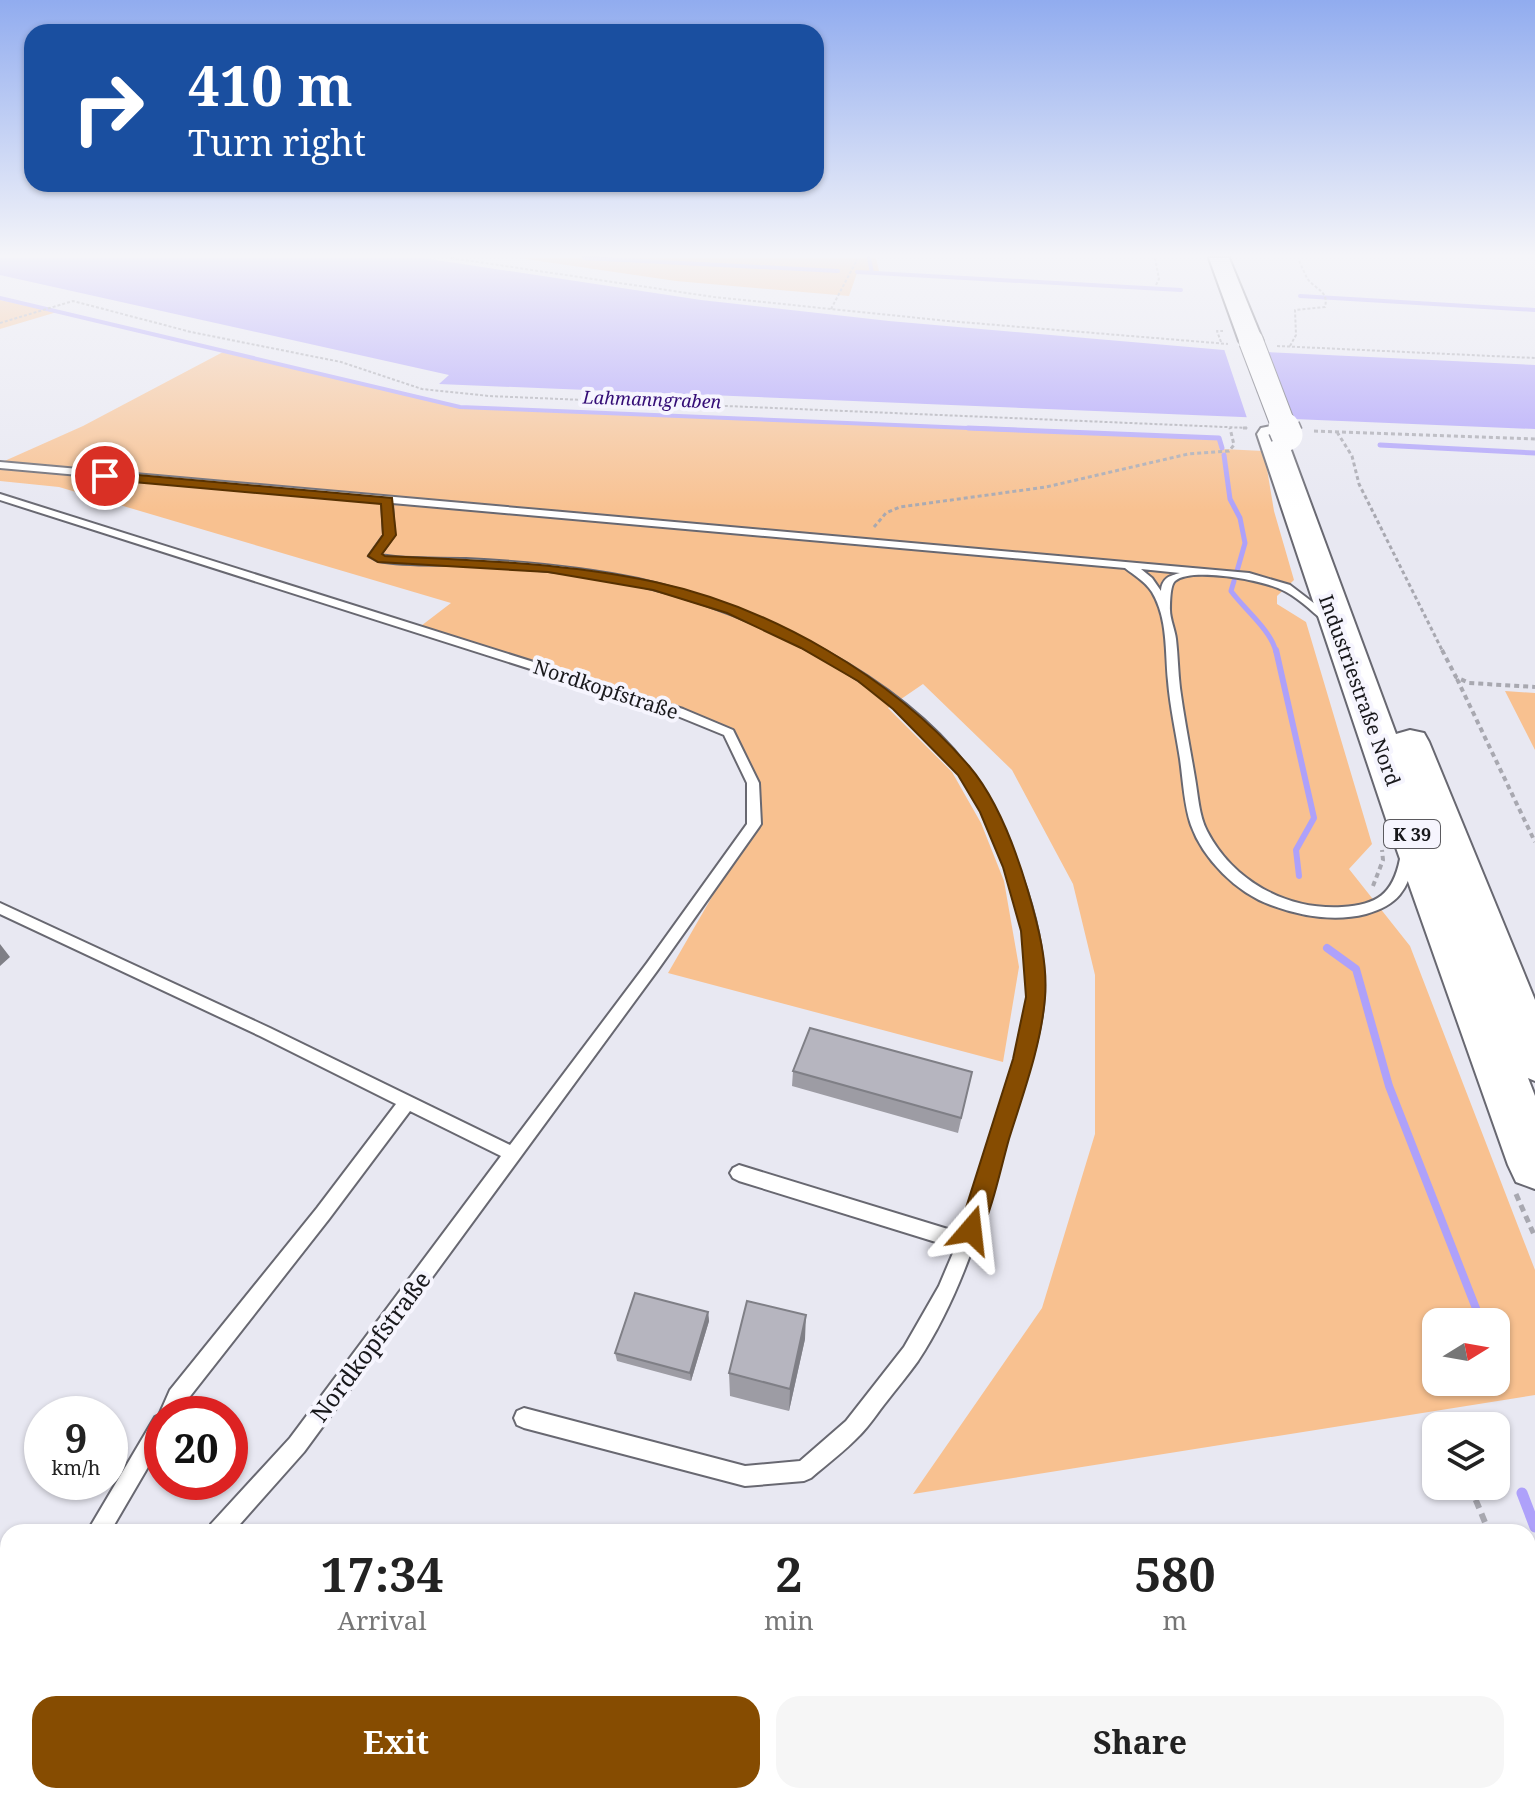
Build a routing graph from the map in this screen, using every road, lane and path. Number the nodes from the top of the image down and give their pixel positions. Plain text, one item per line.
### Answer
1 (242, 342) edge
2 (1240, 342) edge
3 (1249, 342) edge
4 (1290, 342) edge
5 (1290, 347) junction
6 (1535, 358) edge
7 (1230, 427) junction
8 (1281, 432) junction
9 (1337, 432) junction
10 (1535, 439) edge
11 (0, 465) edge
12 (0, 497) edge
13 (387, 501) junction
14 (871, 541) junction
15 (1113, 562) junction
16 (1206, 571) junction
17 (1167, 614) junction
18 (1337, 627) junction
19 (1456, 677) junction
20 (1535, 687) edge
21 (1408, 822) junction
22 (1535, 842) edge
23 (0, 908) edge
24 (1535, 1060) edge
25 (408, 1101) junction
26 (513, 1154) junction
27 (1535, 1165) edge
28 (739, 1173) dead end
29 (971, 1230) junction
30 (181, 1396) edge
31 (524, 1418) dead end
32 (144, 1454) edge
33 (1476, 1500) edge
34 (103, 1524) edge
35 (226, 1524) edge
36 (1486, 1524) edge

1 - 7 path
2 - 8 highway, Industriestraße Nord / K 39, bridge
3 - 5 path
4 - 5 path
5 - 6 path
7 - 8 path
7 - 14 path
8 - 9 path
8 - 18 highway, Industriestraße Nord / K 39
8 - 24 highway, Industriestraße Nord / K 39
9 - 10 path
9 - 19 path
11 - 13 lane
12 - 26 lane, Nordkopfstraße
13 - 14 lane
13 - 29 lane
14 - 15 lane
15 - 16 lane
15 - 17 lane
16 - 17 lane
16 - 18 lane
17 - 21 lane
18 - 21 highway, Industriestraße Nord / K 39
19 - 20 path
19 - 22 path
21 - 27 highway, Industriestraße Nord / K 39
23 - 25 lane
25 - 26 lane
25 - 30 lane
26 - 35 lane, Nordkopfstraße
28 - 29 lane
29 - 31 lane
32 - 34 lane
33 - 36 path

